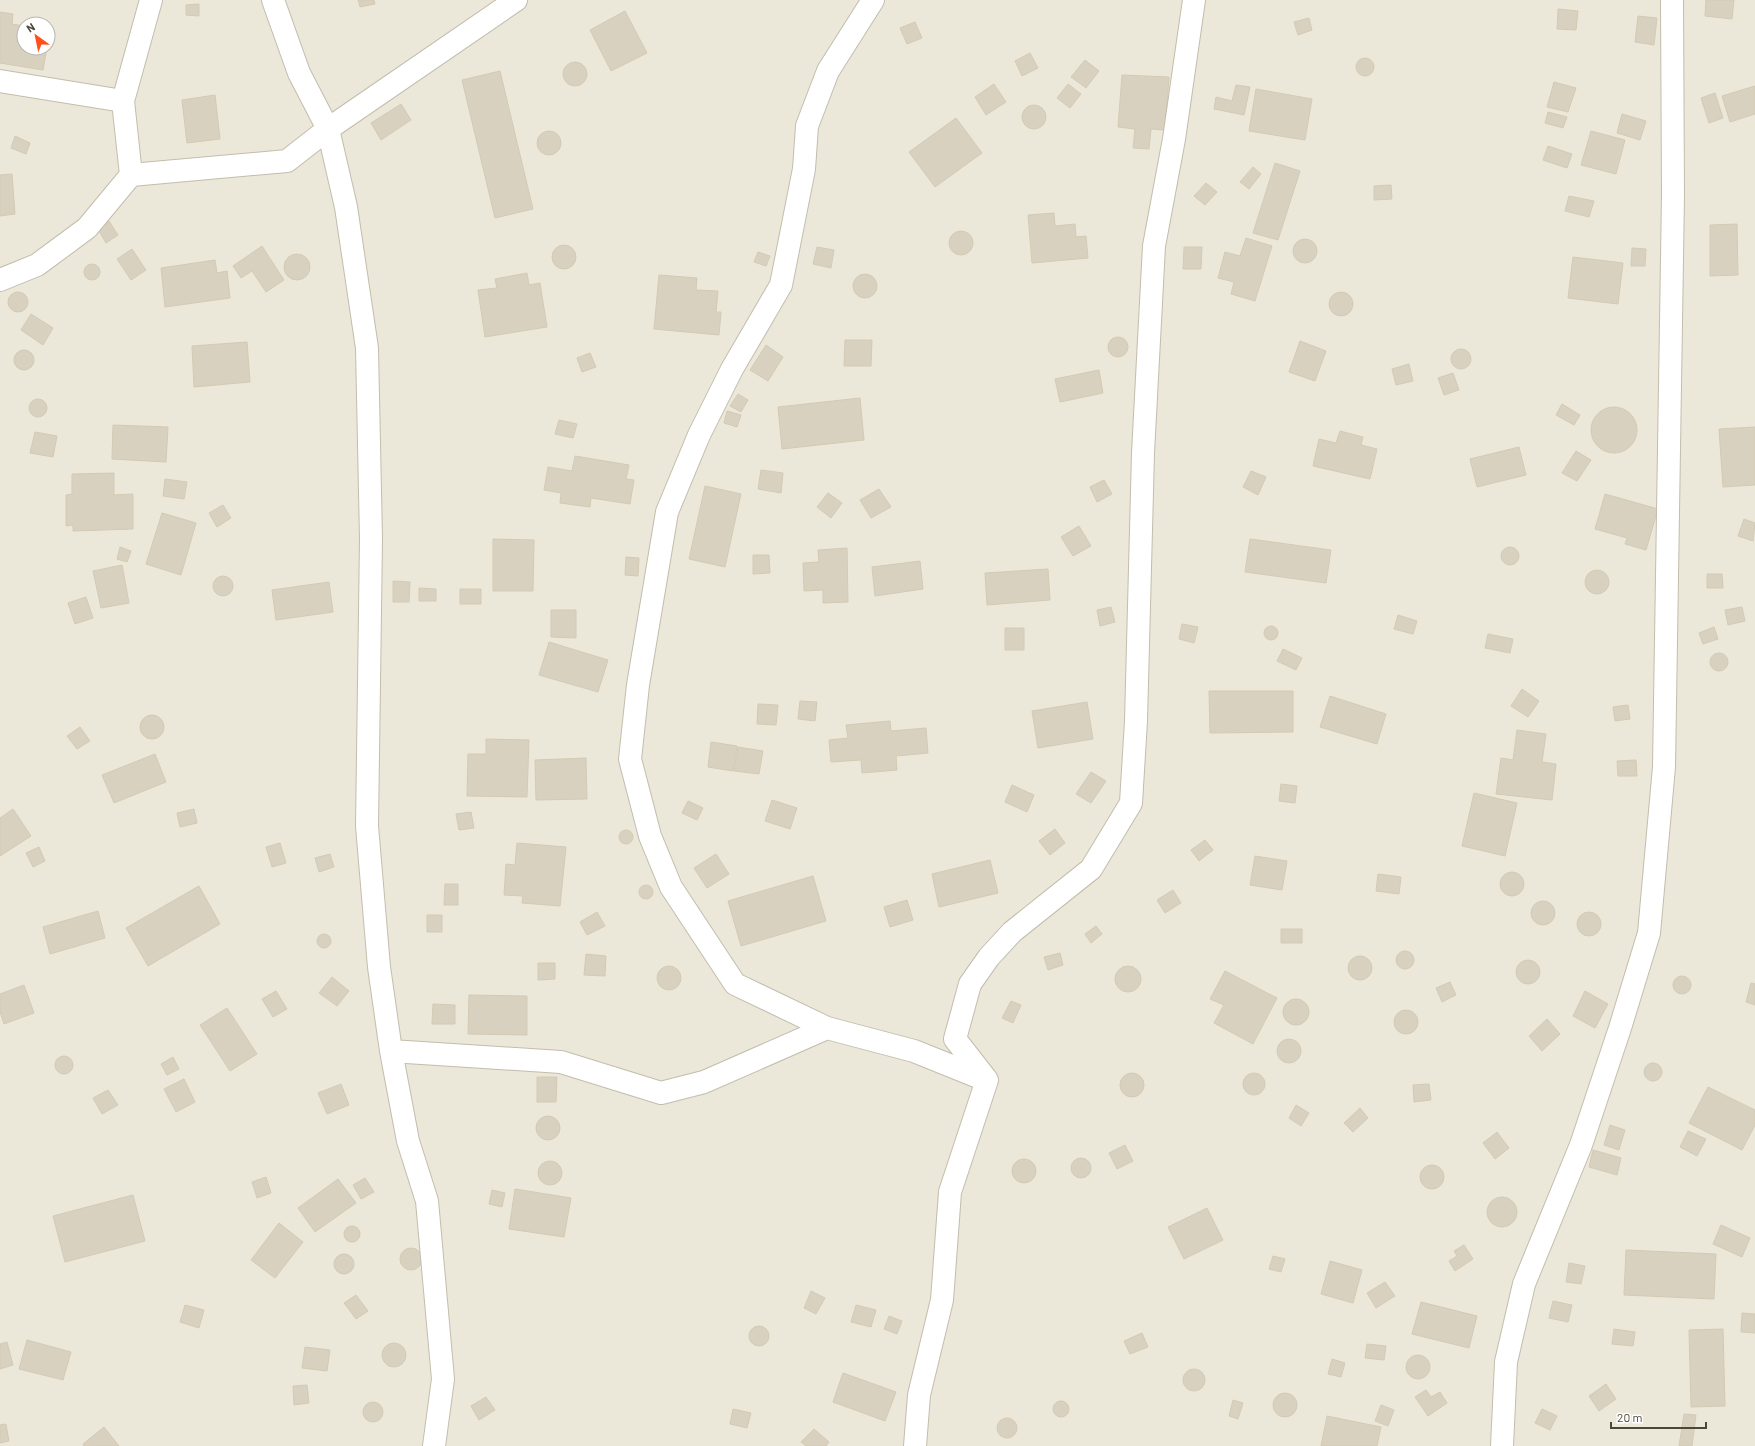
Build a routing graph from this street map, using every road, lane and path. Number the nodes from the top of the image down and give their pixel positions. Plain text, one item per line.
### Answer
1 (151, 0) edge
2 (274, 0) edge
3 (516, 0) edge
4 (873, 0) edge
5 (1194, 0) edge
6 (1672, 0) edge
7 (0, 81) edge
8 (123, 101) junction
9 (328, 129) junction
10 (131, 175) junction
11 (0, 280) edge
12 (827, 1028) junction
13 (391, 1051) junction
14 (986, 1080) junction
15 (434, 1446) edge
16 (914, 1446) edge
17 (1502, 1446) edge

1 - 8 street
2 - 9 street
3 - 9 street
4 - 12 street
5 - 14 street
6 - 17 street
7 - 8 street
8 - 10 street
9 - 10 street
9 - 13 street
10 - 11 street
12 - 13 street
12 - 14 street
13 - 15 street
14 - 16 street

